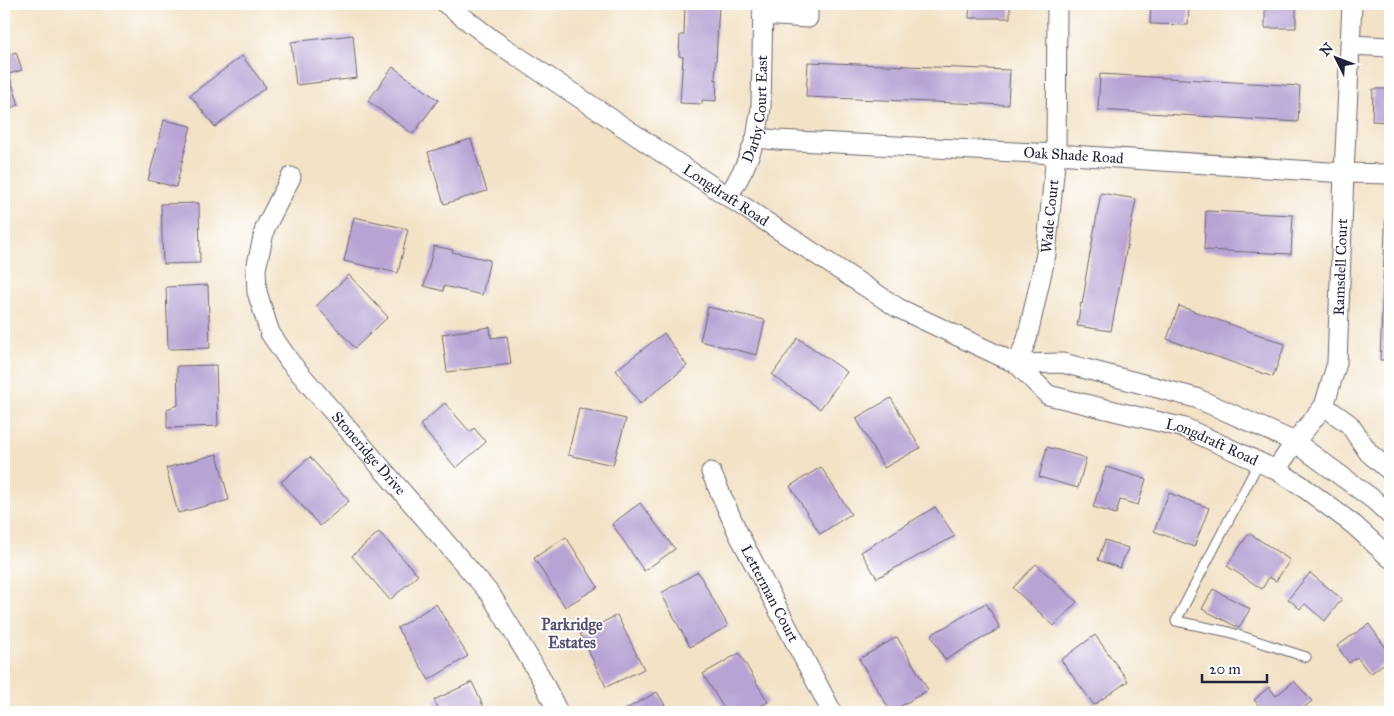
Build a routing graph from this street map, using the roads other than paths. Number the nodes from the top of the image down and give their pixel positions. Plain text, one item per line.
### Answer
1 (446, 4) edge
2 (808, 4) edge
3 (1057, 4) edge
4 (1352, 4) edge
5 (763, 10) edge
6 (1350, 45) junction
7 (1390, 47) edge
8 (756, 138) junction
9 (1056, 154) junction
10 (1344, 173) junction
11 (1390, 174) edge
12 (291, 177) dead end
13 (727, 196) junction
14 (1017, 364) junction
15 (1324, 406) junction
16 (1295, 442) junction
17 (1268, 466) junction
18 (1390, 471) edge
19 (711, 472) dead end
20 (1390, 515) edge
21 (1390, 558) edge
22 (1306, 657) dead end
23 (558, 712) edge
24 (832, 712) edge

1 - 13 street, Longdraft Road
2 - 5 street, Darby Court East
3 - 9 street, Wade Court
4 - 6 street, Ramsdell Court
5 - 8 street, Darby Court East
6 - 7 street
6 - 10 street, Ramsdell Court
8 - 9 street, Oak Shade Road
8 - 13 street, Darby Court East
9 - 10 street, Oak Shade Road
9 - 14 street, Wade Court
10 - 11 street, Oak Shade Road
10 - 15 street, Ramsdell Court
12 - 23 street, Stoneridge Drive
13 - 14 street, Longdraft Road
14 - 16 street, Longdraft Road
14 - 17 street, Longdraft Road
15 - 16 street, Ramsdell Court
15 - 18 street
16 - 17 street, Ramsdell Court
16 - 20 street, Longdraft Road
17 - 21 street, Longdraft Road
17 - 22 lane
19 - 24 street, Letterman Court

